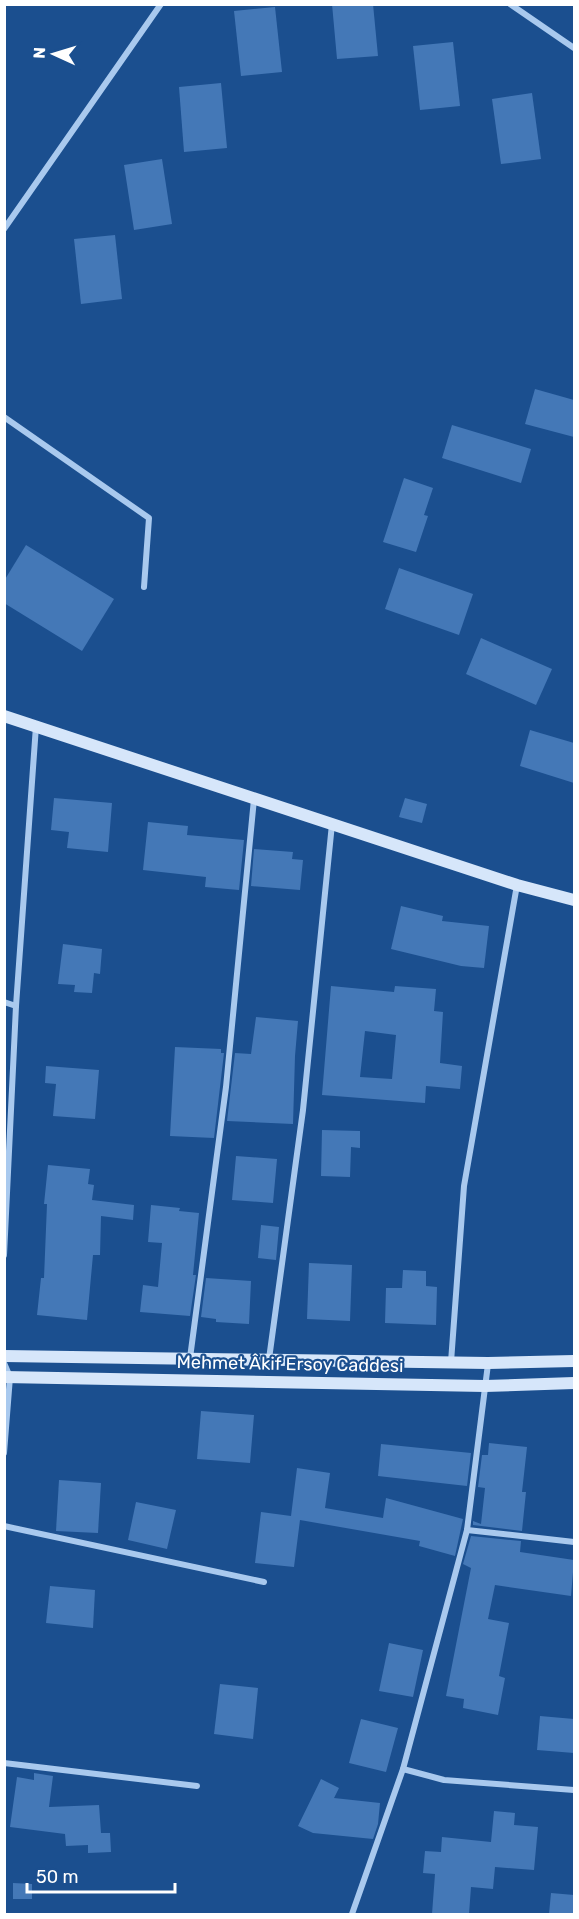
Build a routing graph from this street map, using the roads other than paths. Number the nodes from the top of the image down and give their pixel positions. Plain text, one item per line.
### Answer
1 (160, 4) edge
2 (510, 4) edge
3 (574, 48) edge
4 (4, 229) edge
5 (4, 417) edge
6 (144, 587) dead end
7 (4, 716) edge
8 (36, 726) junction
9 (254, 799) junction
10 (332, 824) junction
11 (517, 885) junction
12 (574, 900) edge
13 (4, 1002) edge
14 (16, 1006) junction
15 (4, 1255) edge
16 (4, 1356) edge
17 (190, 1359) junction
18 (269, 1359) junction
19 (574, 1361) edge
20 (451, 1362) junction
21 (4, 1363) edge
22 (488, 1363) junction
23 (7, 1377) edge
24 (574, 1383) edge
25 (486, 1386) junction
26 (4, 1453) edge
27 (4, 1526) edge
28 (467, 1530) junction
29 (574, 1542) edge
30 (264, 1582) dead end
31 (4, 1763) edge
32 (403, 1769) junction
33 (197, 1786) dead end
34 (574, 1790) edge
35 (352, 1914) edge

1 - 4 street
2 - 3 street
5 - 6 street
7 - 8 main road
8 - 9 main road
8 - 14 street
9 - 10 main road
9 - 17 street
10 - 11 main road
10 - 18 street
11 - 12 main road
11 - 20 street
13 - 14 street
14 - 15 street
16 - 17 main road, Mehmet Âkif Ersoy Caddesi
17 - 18 main road, Mehmet Âkif Ersoy Caddesi
18 - 20 main road, Mehmet Âkif Ersoy Caddesi
19 - 22 main road, Mehmet Âkif Ersoy Caddesi
20 - 22 main road, Mehmet Âkif Ersoy Caddesi
21 - 23 street
22 - 25 street
23 - 25 main road, Mehmet Âkif Ersoy Caddesi
23 - 26 street
24 - 25 main road, Mehmet Âkif Ersoy Caddesi
25 - 28 street
27 - 30 street
28 - 29 street
28 - 32 street
31 - 33 street
32 - 34 street
32 - 35 street

